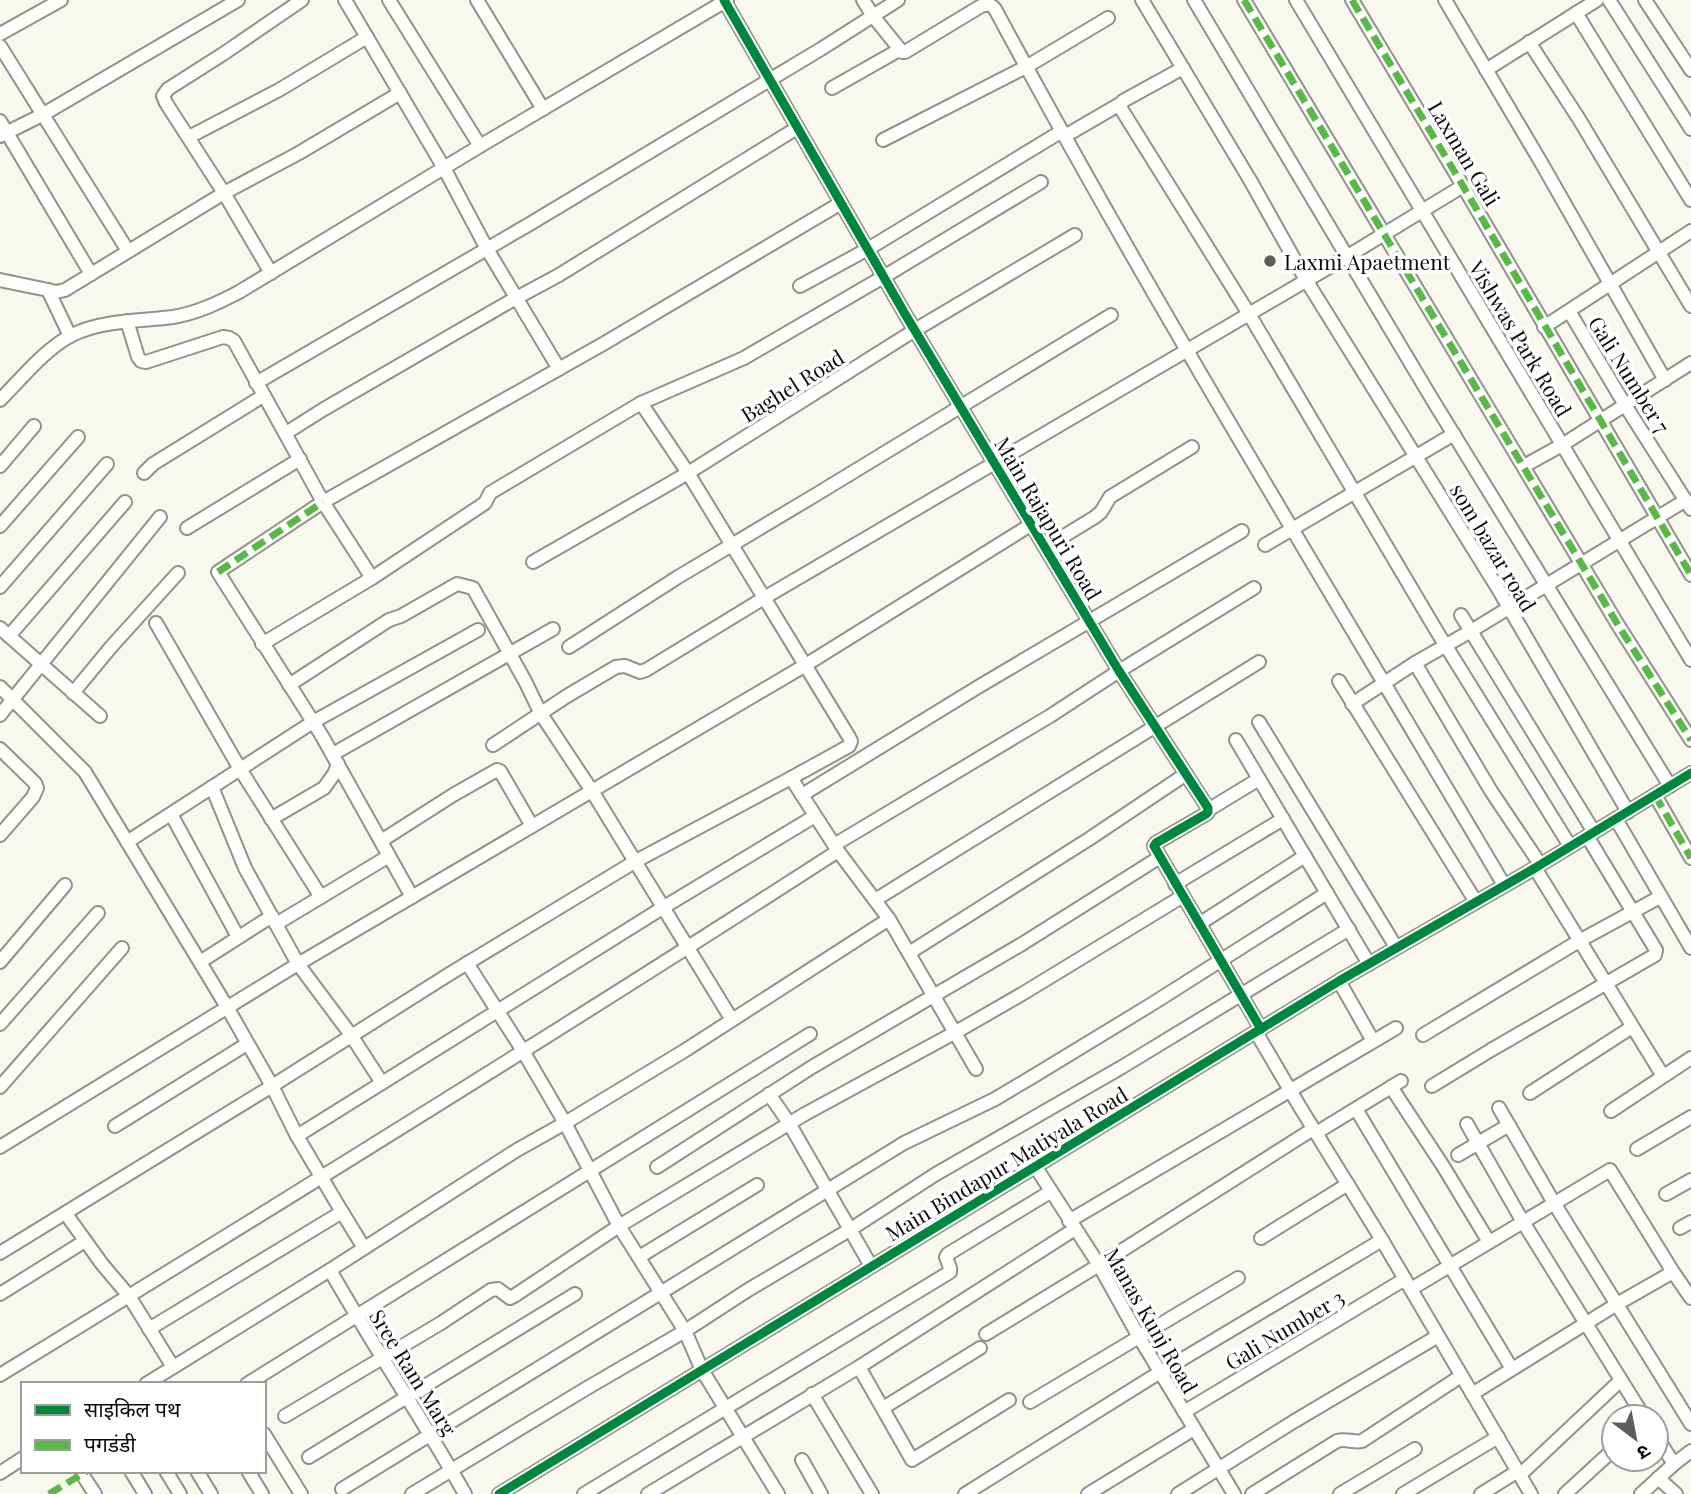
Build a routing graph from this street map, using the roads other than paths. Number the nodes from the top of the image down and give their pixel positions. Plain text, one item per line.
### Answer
1 (61, 0) edge
2 (238, 0) edge
3 (302, 0) edge
4 (345, 0) edge
5 (389, 0) edge
6 (477, 0) edge
7 (863, 0) edge
8 (898, 0) edge
9 (1142, 0) edge
10 (1194, 0) edge
11 (1244, 0) edge
12 (1296, 0) edge
13 (1352, 0) edge
14 (1446, 0) edge
15 (1597, 0) edge
16 (1609, 0) edge
17 (1645, 0) edge
18 (725, 1) edge
19 (995, 3) edge
20 (1576, 13) junction
21 (873, 16) junction
22 (1108, 18) dead end
23 (0, 34) edge
24 (367, 37) junction
25 (1530, 42) junction
26 (0, 46) edge
27 (899, 50) junction
28 (1026, 66) junction
29 (1183, 68) junction
30 (1486, 70) junction
31 (1691, 70) edge
32 (769, 80) junction
33 (832, 88) dead end
34 (400, 93) junction
35 (1120, 104) junction
36 (542, 109) junction
37 (42, 115) junction
38 (797, 128) junction
39 (1691, 129) edge
40 (3, 130) edge
41 (1063, 133) junction
42 (189, 137) junction
43 (883, 140) dead end
44 (480, 146) junction
45 (444, 168) junction
46 (1041, 182) dead end
47 (1463, 186) junction
48 (224, 193) junction
49 (1691, 200) edge
50 (841, 203) junction
51 (1422, 211) junction
52 (1691, 231) edge
53 (1384, 233) junction
54 (1075, 235) dead end
55 (487, 249) junction
56 (868, 249) junction
57 (128, 251) junction
58 (1659, 251) junction
59 (1348, 256) junction
60 (0, 269) edge
61 (271, 273) junction
62 (91, 274) junction
63 (885, 276) junction
64 (4, 280) edge
65 (1306, 280) junction
66 (1610, 284) junction
67 (800, 286) dead end
68 (48, 290) junction
69 (517, 298) junction
70 (1691, 306) edge
71 (1569, 311) junction
72 (1249, 314) junction
73 (1111, 315) dead end
74 (127, 321) junction
75 (1544, 327) junction
76 (915, 330) junction
77 (70, 336) junction
78 (1186, 349) junction
79 (1691, 363) edge
80 (559, 369) junction
81 (1665, 380) junction
82 (256, 383) junction
83 (263, 396) junction
84 (0, 400) edge
85 (641, 403) junction
86 (1625, 405) junction
87 (961, 407) junction
88 (1600, 422) junction
89 (34, 426) dead end
90 (286, 433) junction
91 (1454, 433) junction
92 (78, 436) dead end
93 (1562, 444) junction
94 (1192, 447) dead end
95 (1416, 456) junction
96 (300, 459) junction
97 (995, 463) junction
98 (107, 464) dead end
99 (0, 466) edge
100 (1524, 466) junction
101 (144, 473) dead end
102 (688, 473) junction
103 (1354, 492) junction
104 (125, 502) dead end
105 (323, 502) junction
106 (1689, 504) edge
107 (160, 517) dead end
108 (1656, 517) junction
109 (1032, 524) junction
110 (0, 526) edge
111 (187, 527) dead end
112 (1293, 528) junction
113 (1242, 531) dead end
114 (1619, 540) junction
115 (732, 544) junction
116 (1265, 545) dead end
117 (1046, 547) junction
118 (533, 562) dead end
119 (1581, 563) junction
120 (178, 573) dead end
121 (1691, 575) edge
122 (372, 578) junction
123 (1547, 584) junction
124 (0, 587) edge
125 (1254, 588) dead end
126 (764, 598) junction
127 (1509, 607) junction
128 (1461, 615) dead end
129 (1090, 621) junction
130 (156, 623) dead end
131 (553, 629) dead end
132 (478, 630) dead end
133 (1471, 631) junction
134 (4, 632) edge
135 (262, 644) junction
136 (569, 646) dead end
137 (1446, 646) junction
138 (509, 654) junction
139 (1691, 660) edge
140 (1259, 662) dead end
141 (1415, 663) junction
142 (41, 666) junction
143 (804, 666) junction
144 (1119, 671) junction
145 (1339, 681) dead end
146 (1384, 683) junction
147 (289, 685) junction
148 (0, 687) edge
149 (73, 693) junction
150 (14, 700) junction
151 (1352, 704) junction
152 (541, 713) junction
153 (0, 715) edge
154 (100, 716) dead end
155 (313, 722) junction
156 (1259, 722) dead end
157 (1156, 727) junction
158 (1236, 740) dead end
159 (1691, 740) edge
160 (493, 745) dead end
161 (0, 749) edge
162 (335, 759) junction
163 (240, 769) junction
164 (1691, 773) edge
165 (1186, 774) junction
166 (791, 778) junction
167 (1259, 779) junction
168 (1670, 786) junction
169 (212, 787) junction
170 (592, 791) junction
171 (802, 795) junction
172 (1655, 795) junction
173 (1208, 810) junction
174 (1628, 812) junction
175 (171, 814) junction
176 (815, 816) junction
177 (271, 819) junction
178 (1283, 819) junction
179 (1616, 819) junction
180 (532, 826) junction
181 (1590, 834) junction
182 (0, 835) edge
183 (381, 841) junction
184 (127, 842) junction
185 (1570, 846) junction
186 (836, 848) junction
187 (389, 856) junction
188 (1305, 856) junction
189 (1160, 857) junction
190 (1691, 858) edge
191 (636, 861) junction
192 (1537, 866) junction
193 (1175, 884) junction
194 (65, 885) dead end
195 (1504, 885) junction
196 (1327, 892) junction
197 (1183, 896) junction
198 (321, 897) junction
199 (412, 897) junction
200 (1660, 897) junction
201 (875, 900) junction
202 (1476, 902) junction
203 (664, 907) junction
204 (1632, 911) junction
205 (98, 914) dead end
206 (889, 919) junction
207 (274, 920) junction
208 (1199, 924) junction
209 (1349, 929) junction
210 (238, 937) junction
211 (1579, 940) junction
212 (1396, 947) junction
213 (122, 948) dead end
214 (688, 948) junction
215 (1691, 948) edge
216 (909, 953) junction
217 (1221, 960) junction
218 (0, 962) edge
219 (200, 962) junction
220 (467, 963) junction
221 (298, 964) junction
222 (1369, 964) junction
223 (1339, 981) junction
224 (1605, 984) junction
225 (1241, 994) junction
226 (934, 997) junction
227 (227, 1007) junction
228 (498, 1011) junction
229 (732, 1020) junction
230 (0, 1024) edge
231 (1632, 1027) junction
232 (1396, 1028) dead end
233 (1259, 1030) junction
234 (956, 1032) junction
235 (810, 1034) dead end
236 (1423, 1035) dead end
237 (352, 1036) junction
238 (1373, 1041) junction
239 (247, 1044) junction
240 (523, 1051) junction
241 (1691, 1058) edge
242 (976, 1069) dead end
243 (1663, 1076) junction
244 (382, 1083) junction
245 (272, 1086) junction
246 (1432, 1086) dead end
247 (0, 1087) edge
248 (1289, 1090) junction
249 (1530, 1093) dead end
250 (769, 1094) junction
251 (1499, 1108) dead end
252 (1356, 1109) junction
253 (1611, 1111) dead end
254 (1691, 1117) edge
255 (565, 1123) junction
256 (789, 1123) junction
257 (1467, 1124) dead end
258 (1509, 1125) junction
259 (115, 1126) dead end
260 (1315, 1131) junction
261 (297, 1136) junction
262 (1478, 1144) junction
263 (0, 1147) edge
264 (1637, 1149) dead end
265 (1458, 1155) dead end
266 (1035, 1166) junction
267 (657, 1167) dead end
268 (590, 1171) junction
269 (322, 1178) junction
270 (1691, 1180) edge
271 (1348, 1184) junction
272 (757, 1185) dead end
273 (828, 1189) junction
274 (1050, 1192) junction
275 (1666, 1194) dead end
276 (1554, 1203) junction
277 (342, 1212) junction
278 (66, 1214) junction
279 (1523, 1222) junction
280 (1072, 1225) junction
281 (619, 1226) junction
282 (850, 1229) junction
283 (1261, 1238) dead end
284 (1382, 1240) junction
285 (85, 1241) junction
286 (1489, 1242) junction
287 (364, 1248) junction
288 (0, 1253) edge
289 (639, 1258) junction
290 (1099, 1265) junction
291 (1451, 1265) junction
292 (871, 1266) junction
293 (330, 1270) junction
294 (1673, 1272) junction
295 (1238, 1278) dead end
296 (1408, 1284) junction
297 (660, 1293) junction
298 (0, 1294) edge
299 (575, 1294) dead end
300 (129, 1296) junction
301 (1691, 1298) edge
302 (1617, 1304) junction
303 (356, 1316) junction
304 (1586, 1323) junction
305 (149, 1329) junction
306 (685, 1331) junction
307 (986, 1334) dead end
308 (1438, 1336) junction
309 (1139, 1337) junction
310 (980, 1348) dead end
311 (382, 1358) junction
312 (173, 1367) junction
313 (859, 1367) junction
314 (1512, 1369) junction
315 (702, 1370) junction
316 (1160, 1373) junction
317 (0, 1375) edge
318 (1461, 1376) junction
319 (1621, 1380) junction
320 (149, 1382) edge
321 (250, 1382) edge
322 (812, 1394) junction
323 (1472, 1394) junction
324 (407, 1397) junction
325 (1009, 1400) dead end
326 (1030, 1402) dead end
327 (1635, 1403) edge
328 (727, 1408) junction
329 (883, 1408) junction
330 (1184, 1412) junction
331 (285, 1416) dead end
332 (1691, 1424) edge
333 (1194, 1429) junction
334 (430, 1434) junction
335 (266, 1437) edge
336 (743, 1437) junction
337 (1498, 1437) junction
338 (1415, 1449) dead end
339 (1691, 1451) edge
340 (309, 1457) dead end
341 (1670, 1458) edge
342 (21, 1459) edge
343 (802, 1460) dead end
344 (1600, 1461) edge
345 (1674, 1464) junction
346 (1219, 1469) junction
347 (452, 1470) junction
348 (0, 1473) edge
349 (132, 1473) edge
350 (167, 1473) edge
351 (198, 1473) edge
352 (249, 1473) edge
353 (1519, 1473) junction
354 (82, 1474) dead end
355 (1658, 1478) junction
356 (342, 1489) dead end
357 (95, 1494) edge
358 (145, 1494) edge
359 (180, 1494) edge
360 (211, 1494) edge
361 (262, 1494) edge
362 (301, 1494) edge
363 (412, 1494) edge
364 (466, 1494) edge
365 (499, 1494) edge
366 (584, 1494) edge
367 (648, 1494) edge
368 (778, 1494) edge
369 (821, 1494) edge
370 (872, 1494) edge
371 (965, 1494) edge
372 (1088, 1494) edge
373 (1178, 1494) edge
374 (1234, 1494) edge
375 (1252, 1494) edge
376 (1340, 1494) edge
377 (1403, 1494) edge
378 (1481, 1494) edge
379 (1531, 1494) edge
380 (1565, 1494) edge
381 (1641, 1494) edge
382 (1675, 1494) edge

1 - 23 street
2 - 37 street
3 - 42 street
4 - 24 street
5 - 44 street
6 - 36 street
7 - 21 street
8 - 21 street
9 - 29 street, som bazar road
10 - 59 street
11 - 53 street
12 - 51 street, Vishwas Park Road
13 - 47 street, Laxman Gali
14 - 30 street
15 - 20 street
16 - 39 street
17 - 31 street
18 - 32 street, Main Rajapuri Road
18 - 36 street
19 - 27 street
19 - 28 street
20 - 25 street
20 - 49 street
21 - 27 street
21 - 32 street
22 - 28 street
24 - 34 street
24 - 42 street
25 - 30 street
25 - 58 street
26 - 37 street
27 - 33 street
28 - 41 street
28 - 43 street
29 - 35 street
29 - 65 street, som bazar road
30 - 66 street
32 - 38 street, Main Rajapuri Road
32 - 55 street
34 - 45 street
34 - 48 street
35 - 41 street
35 - 72 street
36 - 44 street
37 - 40 street
37 - 57 street
38 - 50 street, Main Rajapuri Road
38 - 69 street
40 - 62 street
41 - 56 street
41 - 78 street
42 - 48 street
44 - 45 street
45 - 55 street
45 - 61 street
46 - 63 street
47 - 51 street
47 - 75 street, Laxman Gali
48 - 57 street
48 - 61 street
50 - 56 street, Main Rajapuri Road
50 - 80 street
51 - 53 street
51 - 93 street, Vishwas Park Road
52 - 58 street, Gali Number 7
53 - 59 street
53 - 100 street
54 - 76 street, Baghel Road
55 - 69 street
55 - 82 street
56 - 63 street, Main Rajapuri Road
56 - 67 street
57 - 62 street
58 - 66 street, Gali Number 7
58 - 70 street
59 - 65 street
59 - 91 street
60 - 64 street
61 - 74 street
62 - 68 street
63 - 76 street, Main Rajapuri Road
63 - 85 street
64 - 68 street
65 - 72 street
65 - 95 street, som bazar road
66 - 71 street, Gali Number 7
66 - 81 street
68 - 77 street
69 - 80 street
69 - 90 street
71 - 75 street
71 - 86 street, Gali Number 7
72 - 78 street
72 - 103 street
73 - 87 street
74 - 77 street
74 - 82 street
75 - 88 street, Laxman Gali
76 - 87 street, Main Rajapuri Road
76 - 102 street, Baghel Road
77 - 84 street
78 - 97 street
78 - 112 street
79 - 81 street
80 - 105 street
81 - 86 street
82 - 83 street
83 - 90 street
83 - 101 street
85 - 102 street
85 - 122 street
86 - 88 street
86 - 106 street, Gali Number 7
87 - 97 street, Main Rajapuri Road
87 - 115 street
88 - 93 street
88 - 108 street, Laxman Gali
89 - 99 street
90 - 96 street
91 - 95 street
91 - 123 street
92 - 110 street
93 - 100 street
93 - 114 street, Vishwas Park Road
94 - 117 street
95 - 103 street
95 - 127 street, som bazar road
96 - 105 street
96 - 111 street
97 - 109 street, Main Rajapuri Road
97 - 126 street
98 - 124 street
100 - 119 street
102 - 115 street
102 - 118 street, Baghel Road
103 - 112 street
103 - 137 street
104 - 134 street
105 - 122 street
105 - 135 street
106 - 108 street
107 - 142 street
108 - 114 street
108 - 121 street, Laxman Gali
109 - 117 street, Main Rajapuri Road
109 - 143 street
112 - 116 street
112 - 146 street
113 - 129 street
114 - 119 street
114 - 139 street, Vishwas Park Road
115 - 126 street
115 - 136 street
117 - 129 street, Main Rajapuri Road
119 - 123 street
119 - 159 street
120 - 149 street
122 - 135 street
123 - 127 street
123 - 168 street
125 - 144 street
126 - 143 street
126 - 152 street
127 - 133 street
127 - 174 street, som bazar road
128 - 133 street
129 - 144 street, Main Rajapuri Road
129 - 171 street
130 - 163 street
131 - 138 street
132 - 155 street
133 - 137 street
133 - 181 street
134 - 142 street
135 - 147 street
137 - 141 street
137 - 185 street
138 - 147 street
138 - 152 street
138 - 162 street
140 - 157 street
141 - 146 street
141 - 192 street
142 - 149 street
142 - 150 street
143 - 166 street
143 - 170 street
144 - 157 street, Main Rajapuri Road
144 - 186 street
145 - 151 street
146 - 151 street
146 - 195 street
147 - 155 street
148 - 150 street
149 - 154 street
150 - 153 street
150 - 184 street
151 - 202 street
152 - 160 street
152 - 170 street
155 - 162 street
155 - 163 street
156 - 212 street
157 - 165 street, Main Rajapuri Road
157 - 201 street
158 - 167 street
161 - 182 street
162 - 177 street
162 - 183 street
163 - 169 street
163 - 177 street
164 - 168 street
165 - 173 street, Main Rajapuri Road
165 - 216 street
166 - 171 street
166 - 191 street
167 - 173 street
167 - 178 street
168 - 172 street
169 - 175 street
169 - 207 street
170 - 180 street
170 - 191 street
171 - 176 street
172 - 174 street
172 - 190 street
173 - 189 street
174 - 179 street
175 - 184 street
175 - 210 street
176 - 186 street
176 - 203 street
177 - 198 street
178 - 188 street
178 - 193 street
179 - 181 street
179 - 200 street
180 - 183 street
180 - 199 street
181 - 185 street
181 - 204 street
183 - 187 street
184 - 219 street
185 - 192 street
186 - 201 street
186 - 214 street
187 - 198 street
187 - 199 street
188 - 196 street
188 - 208 street
189 - 193 street
189 - 226 street
191 - 203 street
191 - 220 street
192 - 195 street, Main Bindapur Matiyala Road
192 - 211 street
193 - 197 street
194 - 218 street
195 - 202 street, Main Bindapur Matiyala Road
196 - 209 street
196 - 217 street
197 - 208 street
197 - 234 street
198 - 207 street
199 - 221 street
200 - 204 street
200 - 215 street
201 - 206 street
202 - 212 street, Main Bindapur Matiyala Road
203 - 214 street
203 - 228 street
204 - 211 street
204 - 224 street
205 - 230 street
206 - 216 street
206 - 229 street
207 - 210 street
207 - 221 street
208 - 217 street
209 - 222 street
209 - 225 street
210 - 219 street
211 - 224 street
211 - 236 street
212 - 222 street, Main Bindapur Matiyala Road
213 - 247 street
214 - 229 street
214 - 240 street
216 - 226 street
217 - 225 street
217 - 273 street
219 - 227 street
220 - 228 street
220 - 237 street
221 - 227 street
221 - 237 street
222 - 223 street, Main Bindapur Matiyala Road
223 - 233 street, Main Bindapur Matiyala Road
223 - 238 street
224 - 231 street
224 - 246 street
225 - 233 street
225 - 282 street
226 - 234 street
226 - 250 street
227 - 239 street
227 - 263 street
228 - 240 street
228 - 244 street
229 - 255 street
231 - 243 street
231 - 249 street
232 - 238 street
233 - 248 street
233 - 266 street, Main Bindapur Matiyala Road
234 - 242 street
234 - 256 street
235 - 268 street
237 - 244 street
237 - 245 street
238 - 248 street
239 - 245 street
239 - 259 street
240 - 255 street
240 - 269 street
241 - 243 street
243 - 253 street
244 - 261 street
245 - 261 street
245 - 278 street
248 - 260 street
248 - 280 street
250 - 256 street
250 - 267 street
251 - 258 street
252 - 260 street
252 - 286 street
252 - 291 street
254 - 264 street
255 - 268 street
255 - 287 street
256 - 273 street
256 - 281 street
257 - 262 street
258 - 262 street
258 - 276 street
260 - 271 street
260 - 290 street
261 - 269 street
262 - 265 street
262 - 279 street
266 - 274 street, Manas Kunj Road
266 - 292 street, Main Bindapur Matiyala Road
268 - 281 street
268 - 303 street
269 - 277 street
269 - 300 street
270 - 275 street
271 - 283 street
271 - 284 street
272 - 289 street
273 - 282 street
273 - 297 street
274 - 280 street, Manas Kunj Road
274 - 328 street
276 - 279 street, Gali Number 3
276 - 294 street, Gali Number 3
276 - 302 street
277 - 287 street
277 - 305 street
278 - 285 street
278 - 288 street
279 - 286 street, Gali Number 3
279 - 304 street
280 - 290 street, Manas Kunj Road
280 - 313 street
281 - 289 street
281 - 311 street
282 - 292 street
282 - 306 street
284 - 296 street
284 - 316 street
285 - 298 street
285 - 300 street
286 - 291 street, Gali Number 3
287 - 293 street
289 - 297 street
290 - 307 street
290 - 309 street, Manas Kunj Road
291 - 296 street, Gali Number 3
291 - 314 street
292 - 315 street, Main Bindapur Matiyala Road
293 - 303 street, Sree Ram Marg
293 - 312 street
294 - 301 street
294 - 302 street
295 - 309 street
296 - 308 street
296 - 330 street, Gali Number 3
297 - 306 street
297 - 334 street
299 - 324 street
300 - 305 street
300 - 317 street
302 - 304 street
302 - 332 street
303 - 311 street, Sree Ram Marg
303 - 321 street
304 - 314 street
304 - 319 street
305 - 312 street
306 - 315 street
306 - 347 street
308 - 318 street
308 - 346 street
309 - 316 street, Manas Kunj Road
309 - 326 street
310 - 329 street
311 - 324 street, Sree Ram Marg
311 - 331 street
312 - 320 street
313 - 322 street
313 - 329 street
314 - 323 street
315 - 328 street
315 - 365 street, Main Bindapur Matiyala Road
316 - 330 street, Manas Kunj Road
316 - 371 street
318 - 323 street
318 - 375 street
319 - 327 street
319 - 353 street
322 - 336 street
322 - 370 street
323 - 337 street
324 - 334 street, Sree Ram Marg
324 - 340 street
325 - 329 street
328 - 336 street
328 - 366 street
330 - 333 street, Manas Kunj Road
333 - 346 street, Manas Kunj Road
333 - 372 street
334 - 347 street, Sree Ram Marg
334 - 356 street
335 - 362 street
336 - 367 street
336 - 368 street
337 - 353 street
337 - 377 street
338 - 376 street
339 - 345 street
341 - 345 street
342 - 348 street
343 - 369 street
344 - 380 street
345 - 355 street
346 - 373 street
346 - 374 street, Manas Kunj Road
347 - 363 street
347 - 364 street, Sree Ram Marg
349 - 358 street
350 - 359 street
351 - 360 street
352 - 361 street
353 - 378 street
353 - 379 street
354 - 357 street
355 - 381 street
355 - 382 street

